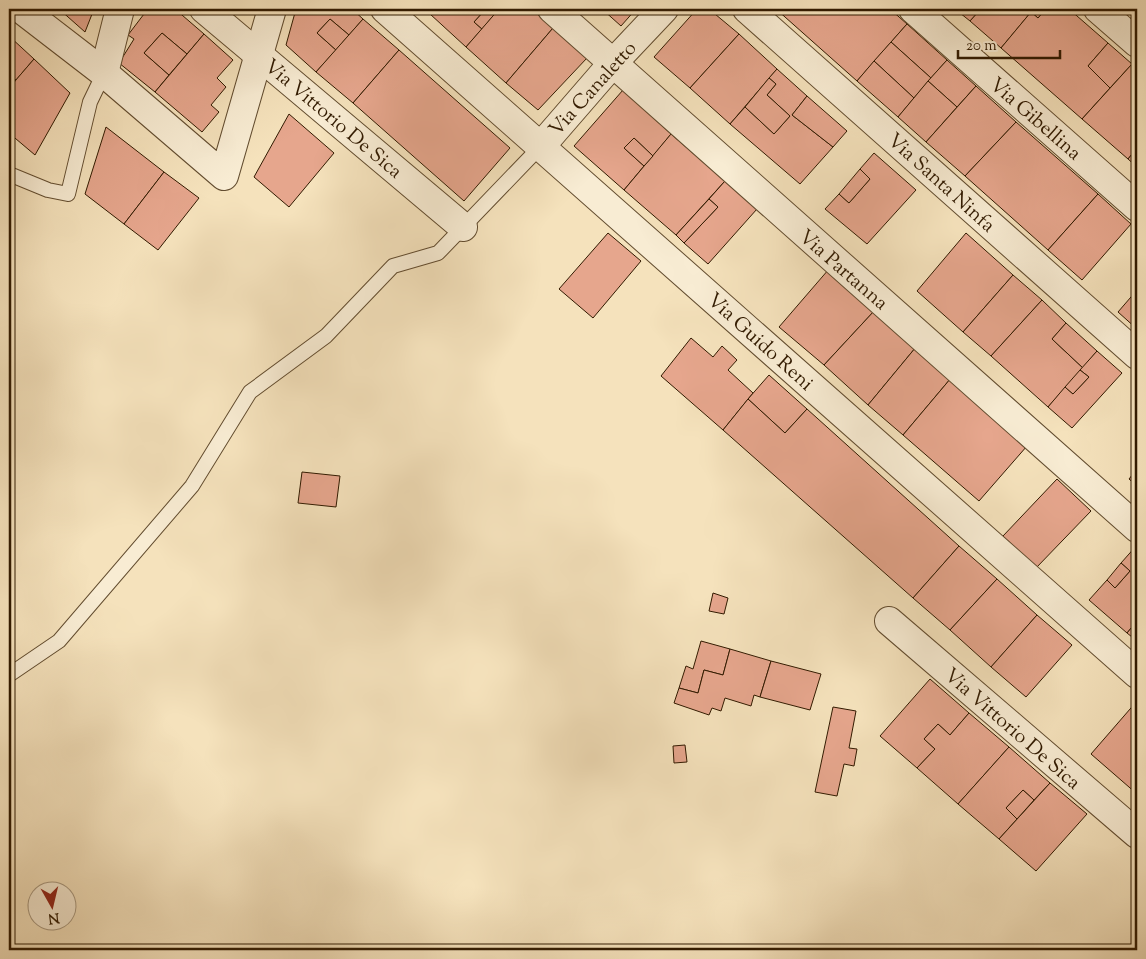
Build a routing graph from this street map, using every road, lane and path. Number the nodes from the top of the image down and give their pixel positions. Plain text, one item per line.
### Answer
1 (22, 9) edge
2 (120, 9) edge
3 (204, 9) edge
4 (272, 9) edge
5 (384, 9) edge
6 (552, 9) edge
7 (664, 9) edge
8 (747, 9) edge
9 (913, 9) edge
10 (1098, 9) edge
11 (1137, 43) edge
12 (258, 54) junction
13 (612, 64) junction
14 (104, 73) junction
15 (541, 146) junction
16 (9, 174) edge
17 (1137, 207) edge
18 (464, 227) junction
19 (1137, 355) edge
20 (1137, 528) edge
21 (889, 621) dead end
22 (1137, 674) edge
23 (9, 675) edge
24 (1137, 834) edge

1 - 14 street
2 - 14 street
3 - 12 street, Via Vittorio De Sica
4 - 12 street
5 - 15 street, Via Guido Reni
6 - 13 street, Via Partanna
7 - 13 street, Via Canaletto
8 - 19 street, Via Santa Ninfa
9 - 17 street, Via Gibellina
10 - 11 street
12 - 14 street
12 - 18 street, Via Vittorio De Sica
13 - 15 street, Via Canaletto
13 - 20 street, Via Partanna
14 - 16 lane
15 - 18 lane
15 - 22 street, Via Guido Reni
18 - 23 lane
21 - 24 street, Via Vittorio De Sica

